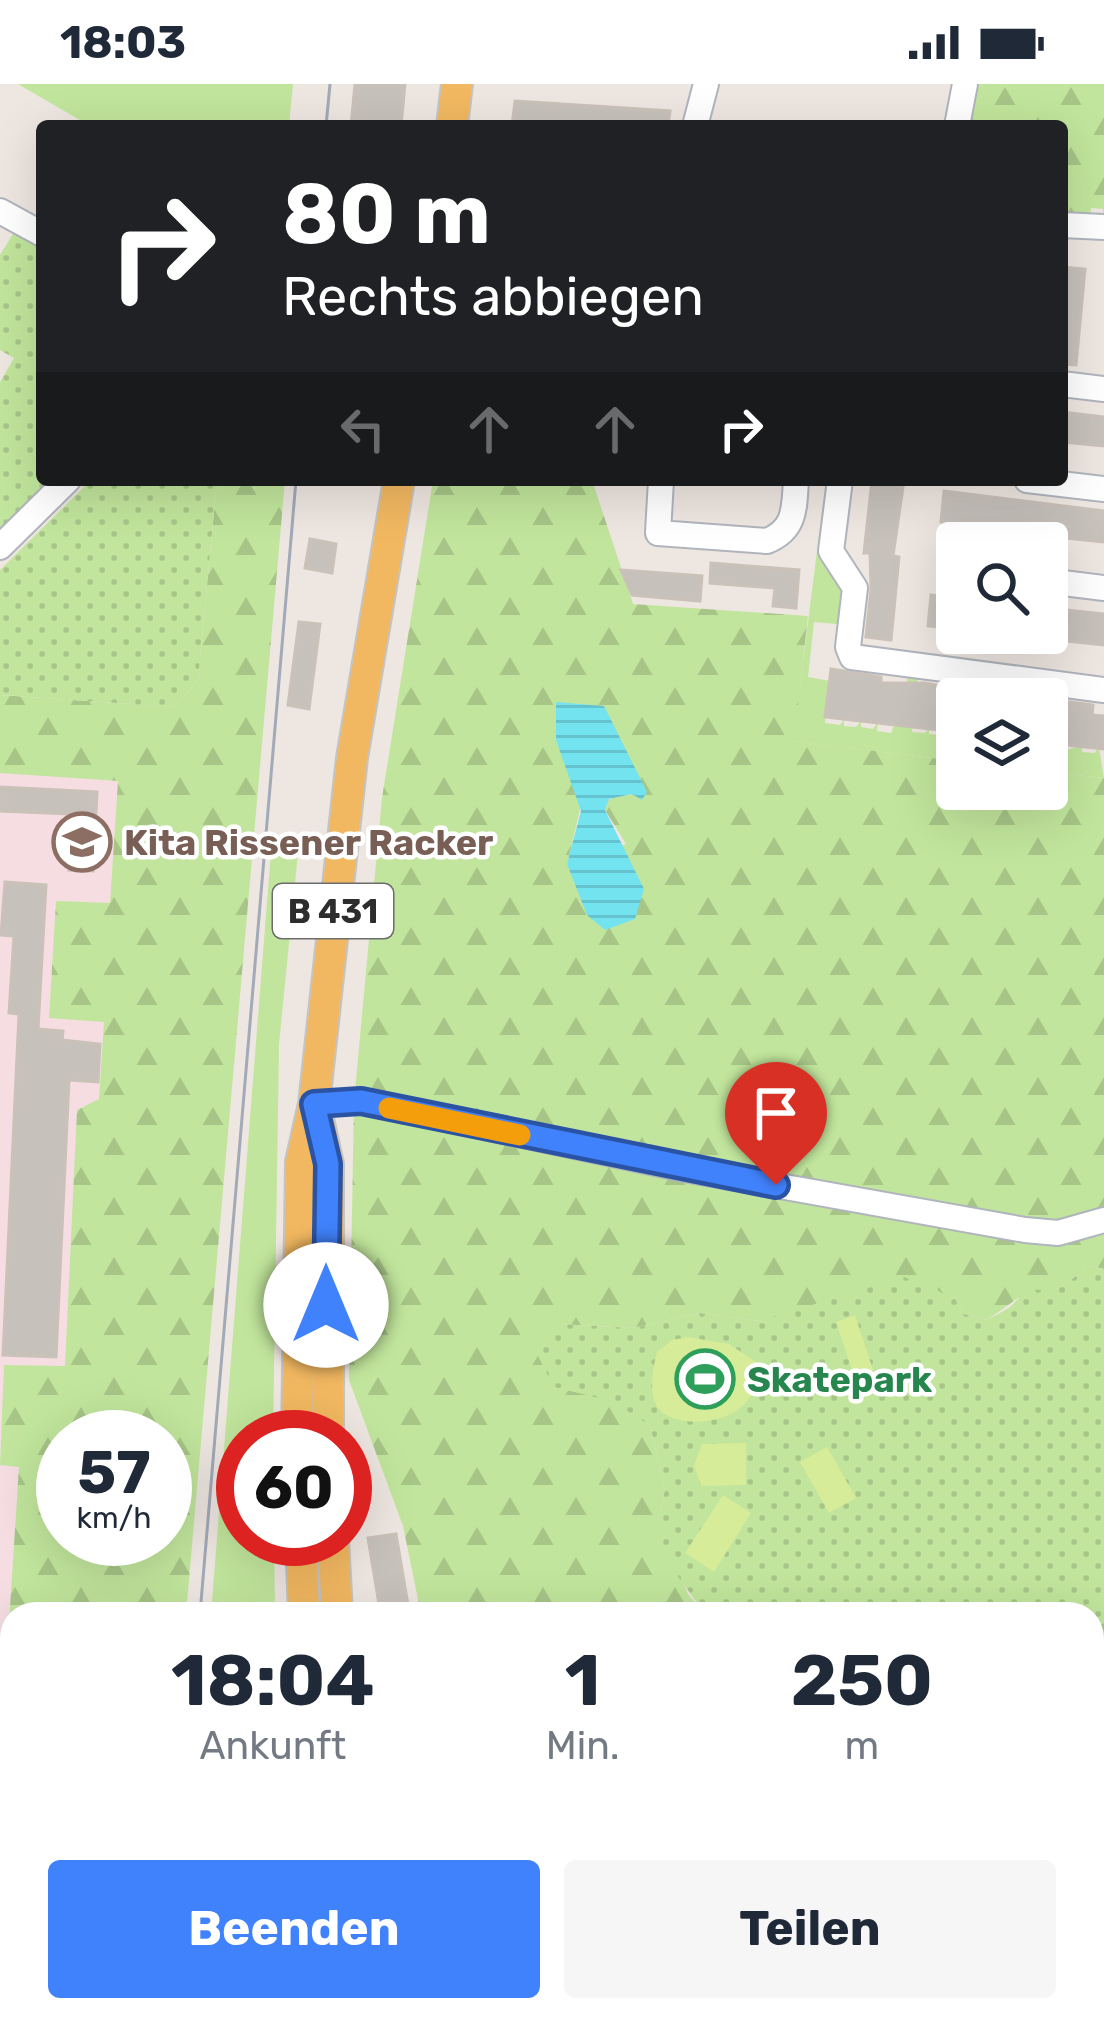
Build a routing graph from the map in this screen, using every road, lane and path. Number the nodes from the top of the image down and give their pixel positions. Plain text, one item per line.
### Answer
1 (457, 84) edge
2 (706, 84) edge
3 (965, 84) edge
4 (453, 120) edge
5 (697, 120) edge
6 (958, 120) edge
7 (0, 211) edge
8 (1068, 225) edge
9 (1104, 227) edge
10 (36, 231) edge
11 (1068, 385) edge
12 (1104, 388) edge
13 (1068, 485) edge
14 (62, 486) edge
15 (398, 486) edge
16 (661, 486) edge
17 (796, 486) edge
18 (839, 486) edge
19 (1104, 489) edge
20 (0, 547) edge
21 (1068, 584) edge
22 (1104, 588) edge
23 (1103, 689) edge
24 (314, 1104) junction
25 (1104, 1220) edge
26 (297, 1410) edge
27 (328, 1410) edge
28 (302, 1566) edge
29 (334, 1566) edge
30 (304, 1602) edge
31 (336, 1602) edge

1 - 4 main road
2 - 5 street
3 - 6 street
7 - 10 street
8 - 9 street
11 - 12 street
13 - 19 street
14 - 20 street
15 - 24 main road, B 431
16 - 17 street
18 - 23 street
21 - 22 street
24 - 25 street
24 - 26 main road, B 431
24 - 27 main road, B 431
28 - 30 main road
29 - 31 main road

